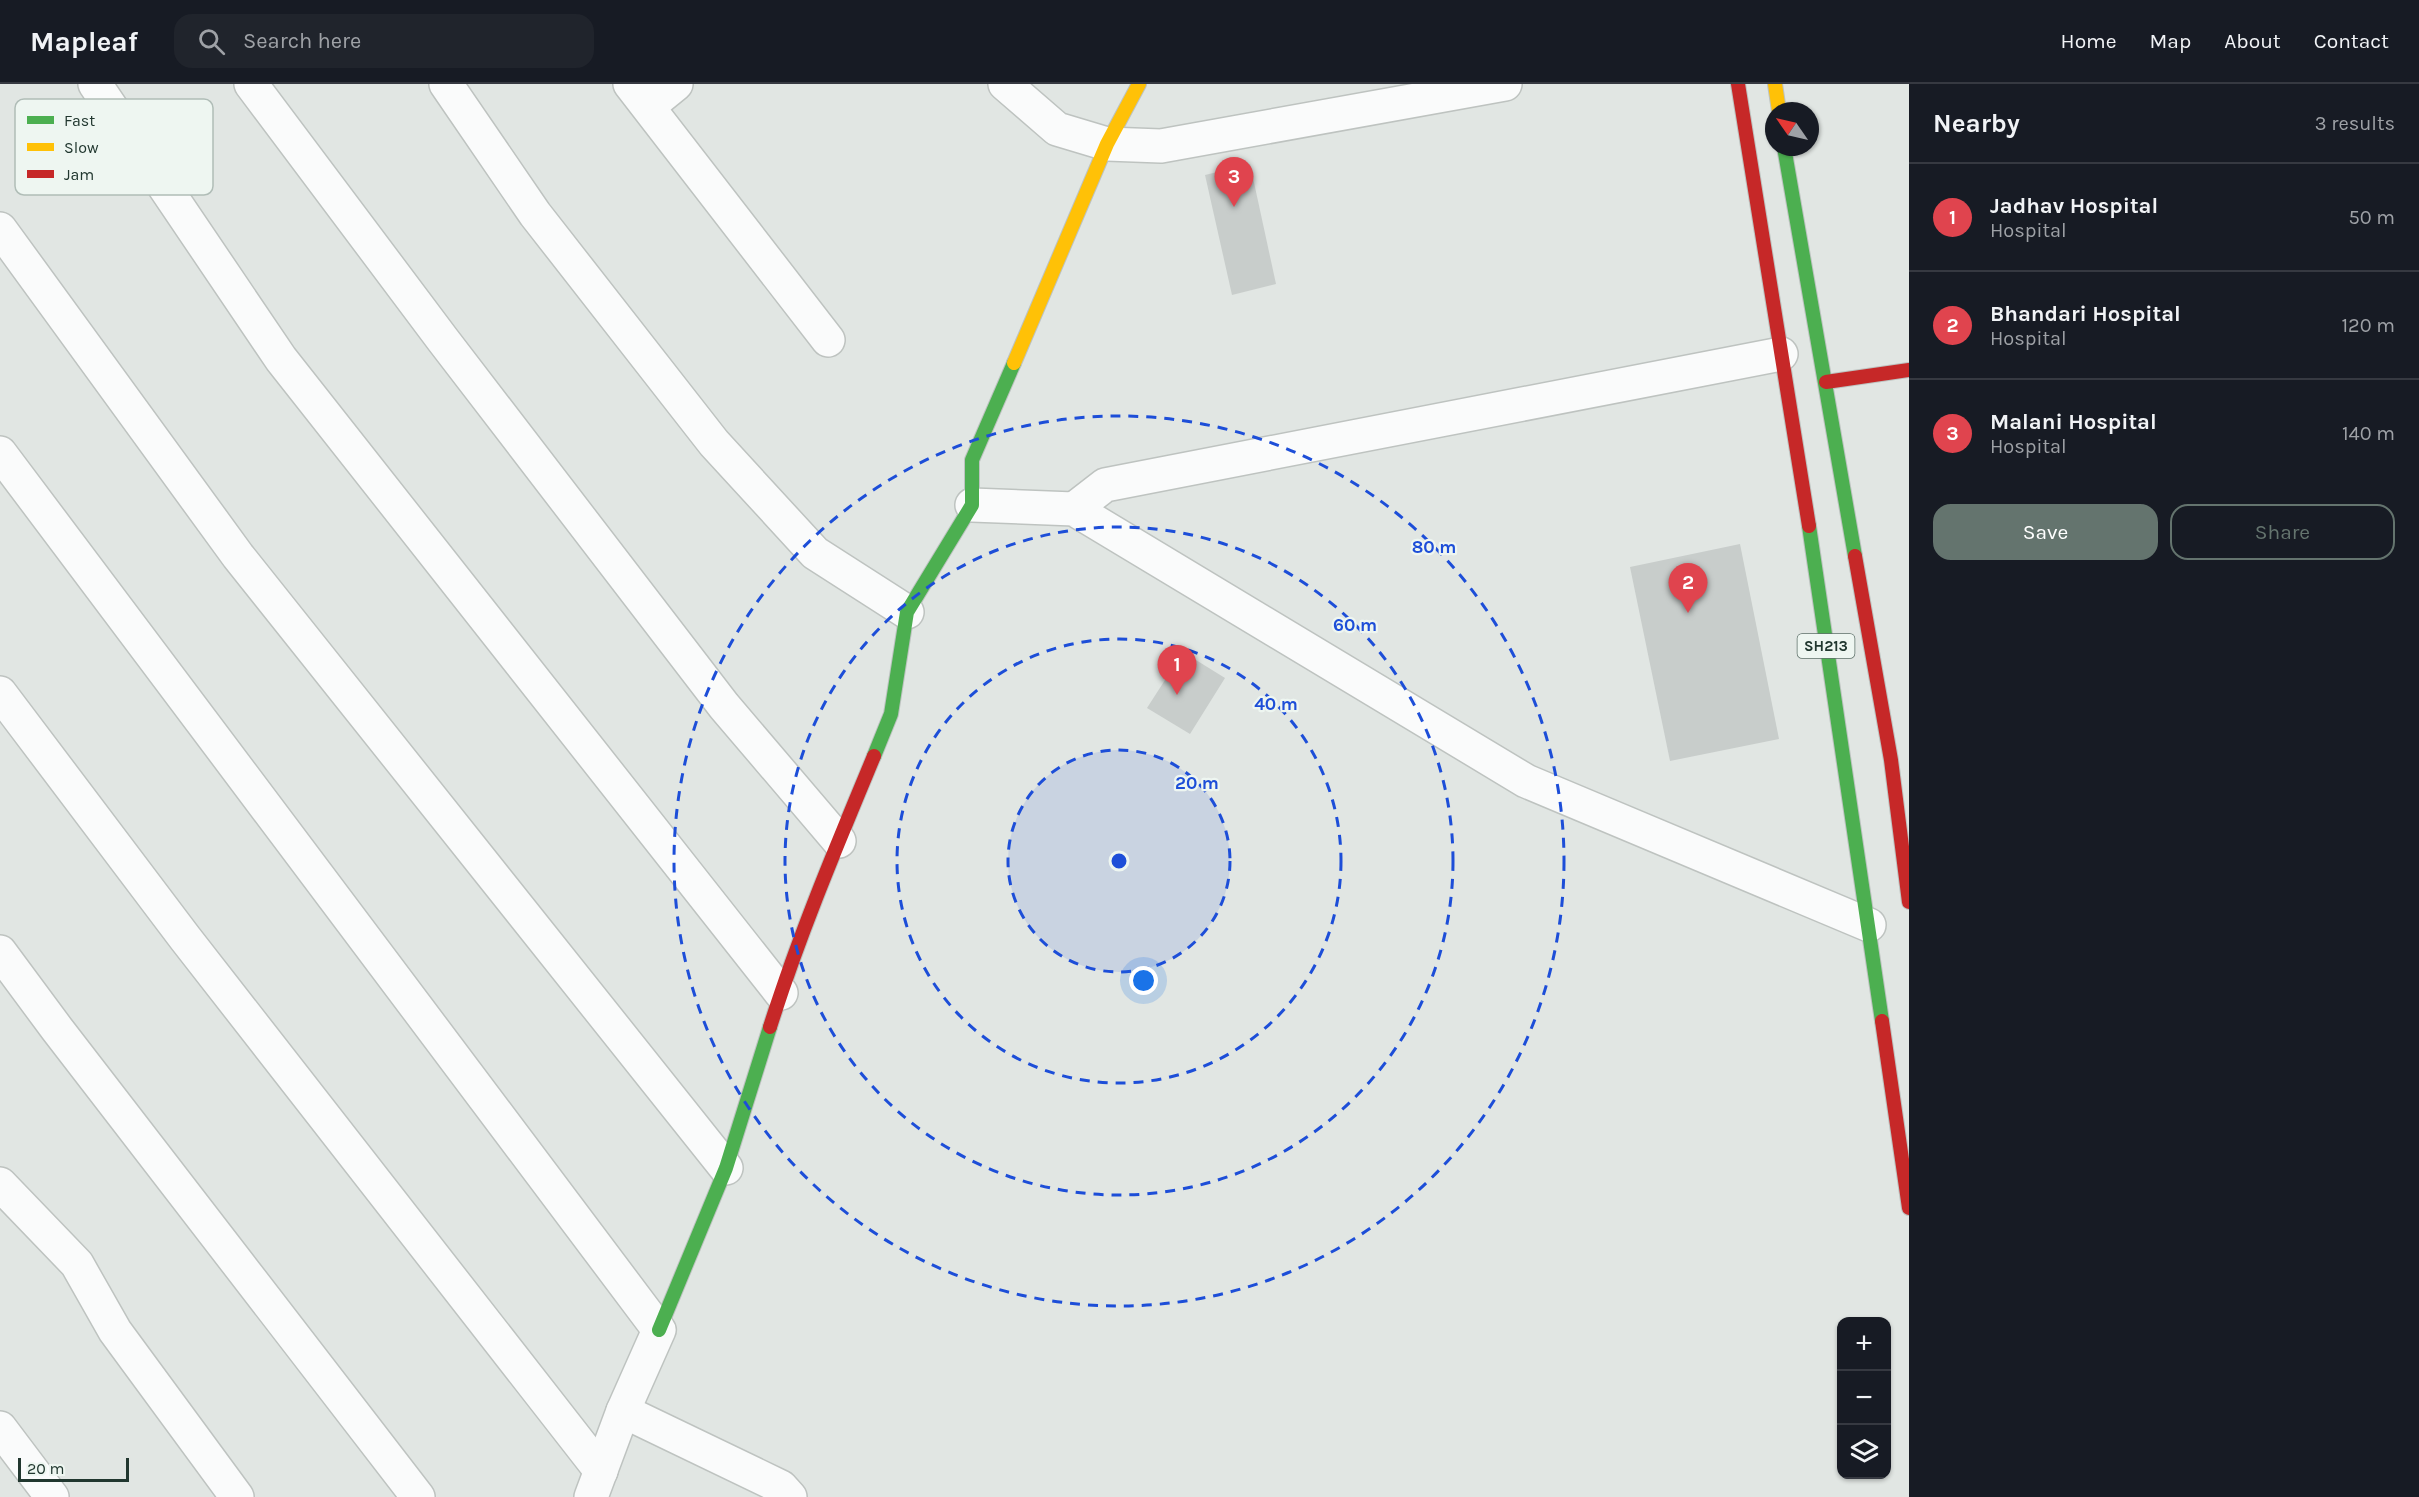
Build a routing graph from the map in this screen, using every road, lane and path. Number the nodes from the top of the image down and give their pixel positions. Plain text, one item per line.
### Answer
1 (95, 84) edge
2 (251, 84) edge
3 (447, 84) edge
4 (676, 84) edge
5 (1005, 84) edge
6 (1139, 84) edge
7 (1504, 84) edge
8 (1738, 84) edge
9 (1774, 84) edge
10 (639, 95) edge
11 (105, 99) edge
12 (1777, 102) edge
13 (1107, 144) junction
14 (1786, 156) edge
15 (170, 195) edge
16 (0, 229) edge
17 (828, 340) dead end
18 (1781, 354) junction
19 (1909, 370) edge
20 (1826, 382) junction
21 (0, 453) edge
22 (972, 505) junction
23 (1074, 509) junction
24 (907, 612) junction
25 (0, 693) edge
26 (839, 841) junction
27 (1909, 902) edge
28 (1869, 925) junction
29 (0, 951) edge
30 (781, 993) junction
31 (726, 1168) junction
32 (0, 1184) edge
33 (1909, 1208) edge
34 (659, 1330) junction
35 (623, 1411) junction
36 (0, 1428) edge
37 (596, 1484) edge
38 (52, 1497) edge
39 (237, 1497) edge
40 (418, 1497) edge
41 (790, 1497) edge

1 - 11 street
2 - 26 street
3 - 24 street
4 - 10 street
5 - 13 street
6 - 13 main road
7 - 13 street
8 - 18 main road, SH213
9 - 12 main road
10 - 17 street
13 - 22 main road
14 - 20 main road, SH213
15 - 30 street
16 - 31 street
18 - 23 street
18 - 28 main road, SH213
19 - 20 main road
20 - 27 main road, SH213
21 - 34 street
22 - 23 street
22 - 24 main road
23 - 28 street
24 - 26 main road
25 - 37 street
26 - 30 main road
28 - 33 main road, SH213
29 - 40 street
30 - 31 main road
31 - 34 main road
32 - 39 street
34 - 35 street
35 - 37 street
35 - 41 street
36 - 38 street

